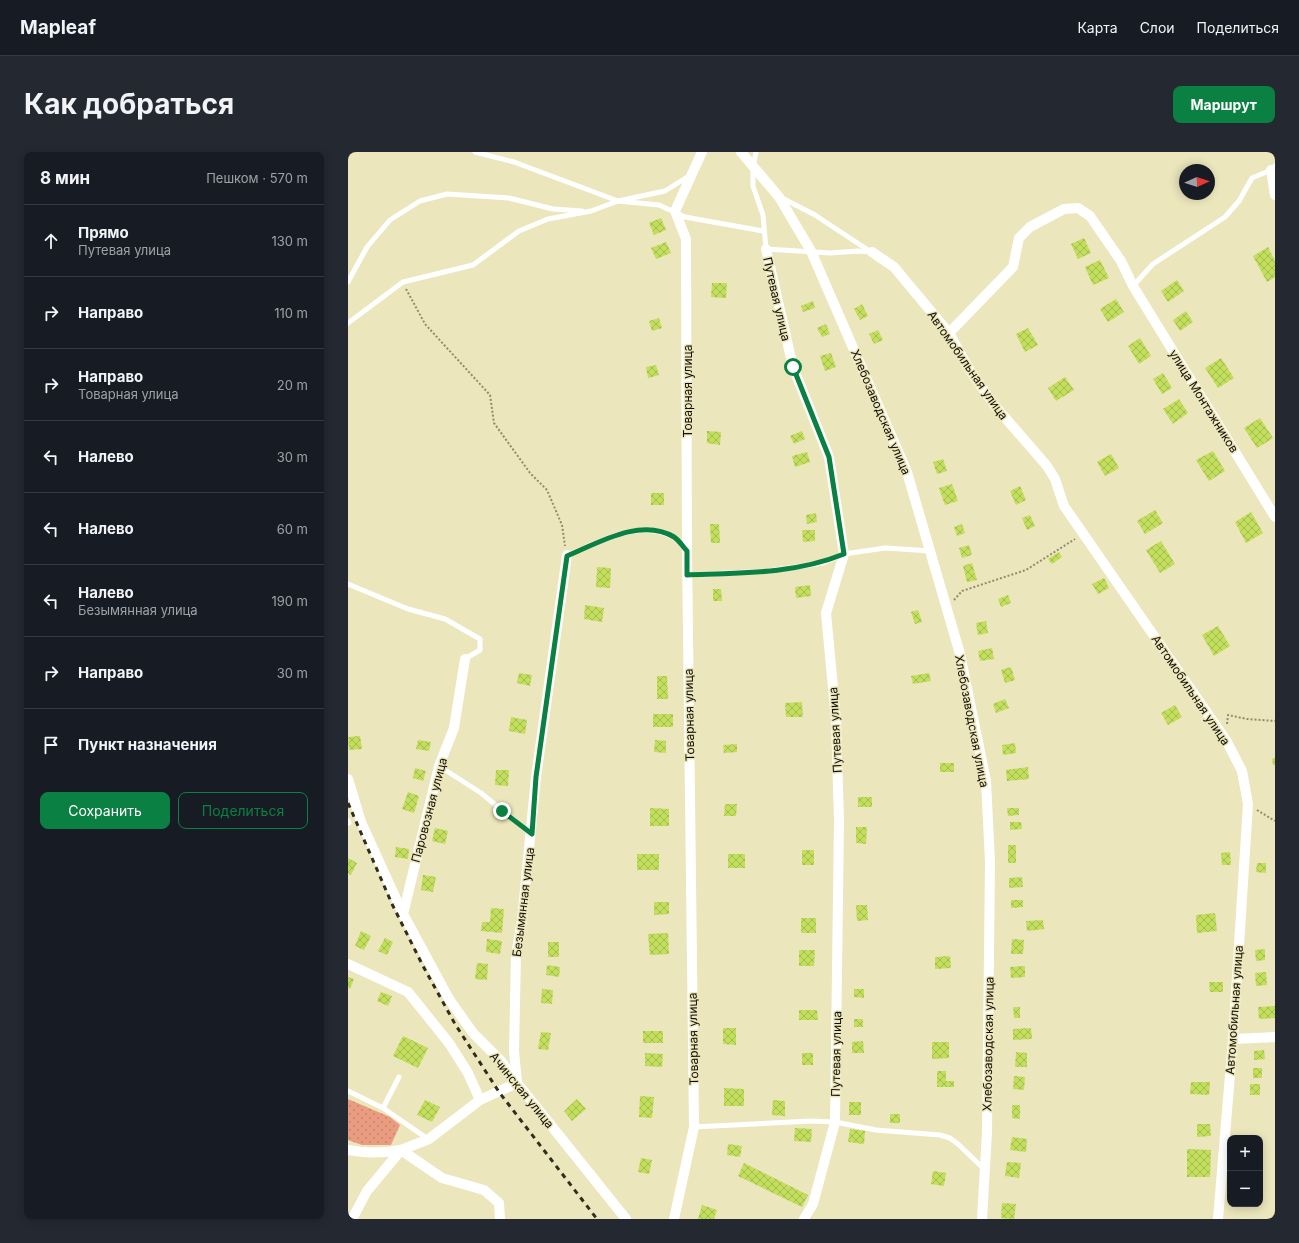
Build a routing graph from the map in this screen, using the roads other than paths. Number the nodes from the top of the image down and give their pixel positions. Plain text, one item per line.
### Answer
1 (475, 152) edge
2 (702, 152) edge
3 (741, 152) edge
4 (756, 152) edge
5 (753, 168) junction
6 (1273, 168) edge
7 (692, 175) junction
8 (1275, 194) edge
9 (779, 197) junction
10 (618, 201) junction
11 (591, 211) junction
12 (675, 211) junction
13 (763, 231) junction
14 (766, 249) junction
15 (811, 251) junction
16 (872, 252) junction
17 (348, 282) edge
18 (1133, 286) junction
19 (348, 323) edge
20 (949, 333) junction
21 (1275, 516) edge
22 (687, 551) junction
23 (931, 551) junction
24 (844, 554) junction
25 (567, 556) joint
26 (687, 575) junction
27 (348, 584) edge
28 (466, 659) joint
29 (439, 766) junction
30 (348, 779) edge
31 (532, 834) junction
32 (403, 914) junction
33 (348, 964) edge
34 (1275, 1037) edge
35 (1233, 1039) junction
36 (399, 1077) dead end
37 (517, 1083) junction
38 (348, 1092) edge
39 (480, 1100) junction
40 (383, 1108) junction
41 (835, 1122) junction
42 (694, 1127) junction
43 (429, 1139) junction
44 (348, 1150) edge
45 (402, 1150) junction
46 (985, 1170) junction
47 (352, 1219) edge
48 (500, 1219) edge
49 (626, 1219) edge
50 (674, 1219) edge
51 (804, 1219) edge
52 (982, 1219) edge
53 (1218, 1219) edge

1 - 10 lane
2 - 7 street
3 - 5 street, Хлебозаводская улица
4 - 5 lane
5 - 9 street, Хлебозаводская улица
5 - 13 lane
6 - 8 street
6 - 18 lane
7 - 10 lane
7 - 12 street
9 - 15 street, Хлебозаводская улица
9 - 16 lane
10 - 11 lane
10 - 12 lane
11 - 17 lane
11 - 19 lane
12 - 13 lane
12 - 22 street, Товарная улица
13 - 14 lane
14 - 15 lane
14 - 24 street, Путевая улица
15 - 16 lane
15 - 23 street, Хлебозаводская улица
16 - 20 street, Автомобильная улица
18 - 20 street, улица Монтажников
18 - 21 street, улица Монтажников
20 - 35 street, Автомобильная улица
22 - 25 lane
22 - 26 street, Товарная улица
23 - 24 lane
23 - 46 street, Хлебозаводская улица
24 - 26 lane
24 - 41 street, Путевая улица
25 - 31 street, Безымянная улица
26 - 42 street, Товарная улица
27 - 28 lane
28 - 29 street, Паровозная улица
29 - 31 lane
29 - 32 street, Паровозная улица
30 - 32 street, Ачинская улица
31 - 37 street, Безымянная улица
32 - 37 street, Ачинская улица
33 - 39 street
34 - 35 street
35 - 53 street, Автомобильная улица
36 - 40 lane
37 - 39 street
37 - 49 street, Ачинская улица
38 - 40 lane
39 - 43 street
40 - 43 lane
41 - 42 lane
41 - 46 lane
41 - 51 street, Путевая улица
42 - 50 street, Товарная улица
43 - 45 street
44 - 45 street
45 - 47 street
45 - 48 street
46 - 52 street, Хлебозаводская улица

